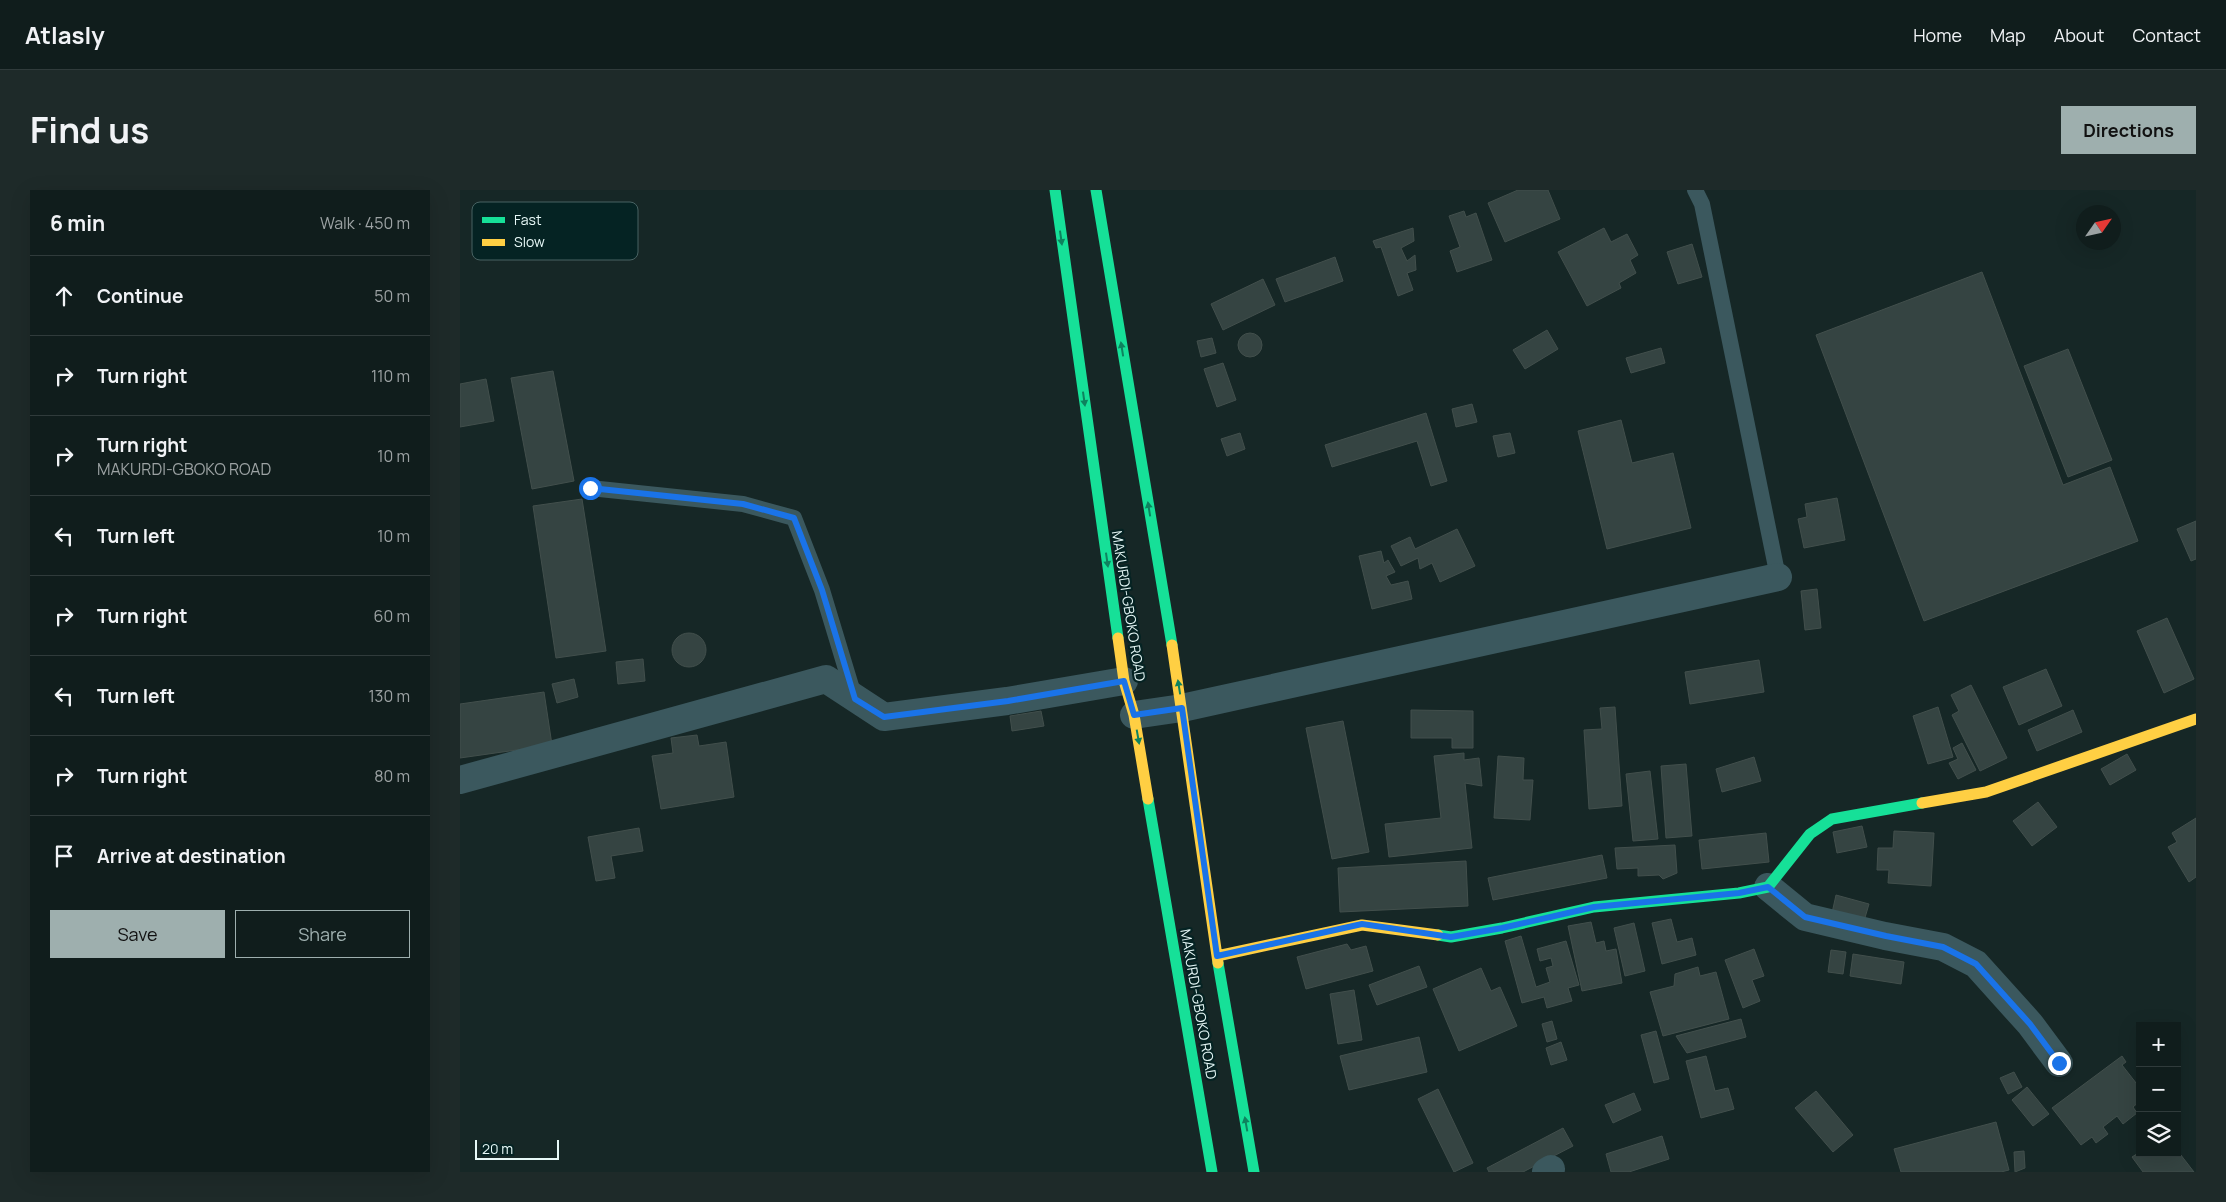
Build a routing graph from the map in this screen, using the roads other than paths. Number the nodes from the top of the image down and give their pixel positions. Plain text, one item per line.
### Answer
1 (1055, 190) edge
2 (1096, 190) edge
3 (1695, 190) edge
4 (590, 488) dead end
5 (1778, 578) joint
6 (1124, 681) junction
7 (855, 699) junction
8 (1182, 708) junction
9 (1134, 715) junction
10 (2196, 719) edge
11 (460, 780) edge
12 (1768, 887) junction
13 (1217, 956) junction
14 (2059, 1063) dead end
15 (1212, 1172) edge
16 (1254, 1172) edge

1 -> 6 main road, MAKURDI-GBOKO ROAD
8 -> 2 main road
3 - 5 lane
4 - 7 lane
5 - 8 street
6 - 7 street
6 - 9 main road, MAKURDI-GBOKO ROAD
7 - 11 street
8 - 9 street
8 - 13 main road
9 -> 15 main road, MAKURDI-GBOKO ROAD
10 - 12 main road
12 - 13 main road
12 - 14 street
16 -> 13 main road

